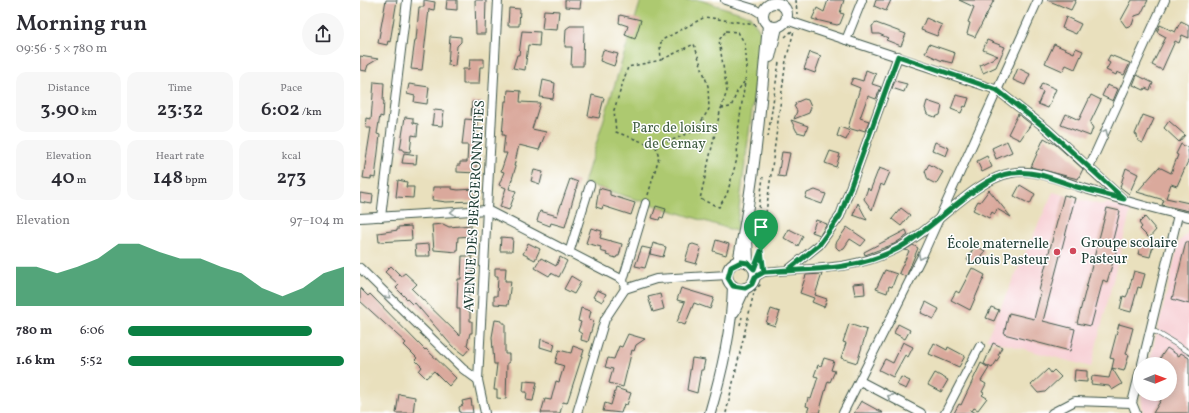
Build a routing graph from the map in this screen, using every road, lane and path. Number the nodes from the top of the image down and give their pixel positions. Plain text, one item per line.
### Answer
1 (407, 0) edge
2 (498, 0) edge
3 (725, 0) edge
4 (796, 0) edge
5 (862, 0) edge
6 (1038, 0) edge
7 (1165, 0) edge
8 (776, 2) edge
9 (762, 14) junction
10 (786, 20) junction
11 (796, 24) junction
12 (756, 25) dead end
13 (772, 26) junction
14 (782, 39) dead end
15 (846, 40) junction
16 (898, 56) junction
17 (661, 60) junction
18 (779, 60) dead end
19 (745, 81) junction
20 (997, 90) junction
21 (721, 108) junction
22 (767, 141) dead end
23 (656, 147) junction
24 (1089, 167) junction
25 (764, 170) dead end
26 (590, 185) dead end
27 (1124, 199) junction
28 (646, 203) joint
29 (487, 210) junction
30 (1178, 215) junction
31 (381, 216) junction
32 (1189, 217) edge
33 (360, 218) edge
34 (937, 222) junction
35 (746, 223) junction
36 (756, 233) dead end
37 (755, 239) dead end
38 (761, 251) junction
39 (569, 253) junction
40 (738, 262) junction
41 (360, 268) edge
42 (788, 270) junction
43 (755, 271) junction
44 (728, 275) junction
45 (623, 280) junction
46 (733, 286) junction
47 (625, 289) junction
48 (750, 289) junction
49 (748, 299) dead end
50 (744, 312) dead end
51 (732, 316) junction
52 (740, 325) dead end
53 (1150, 331) junction
54 (980, 346) dead end
55 (1189, 352) edge
56 (1144, 357) edge
57 (478, 380) junction
58 (860, 381) junction
59 (1133, 400) edge
60 (1132, 404) junction
61 (485, 413) edge
62 (577, 413) edge
63 (710, 413) edge
64 (726, 413) edge
65 (843, 413) edge
66 (921, 413) edge
67 (945, 413) edge
68 (1052, 413) edge
69 (1136, 413) edge

1 - 31 street
2 - 29 street, AVENUE DES BERGERONNETTES
3 - 9 street
4 - 11 path
5 - 15 street
6 - 20 street
24 -> 7 street
8 - 9 street
8 - 10 street
9 - 13 street
10 - 11 street
10 - 13 street
11 - 14 path
11 - 15 street
11 - 38 path
12 - 17 path
13 - 35 street
15 - 16 street
16 - 20 street
16 - 42 street
17 - 23 path
17 - 23 path
18 - 22 path
19 - 21 path
19 - 21 path
19 - 21 path
20 - 24 street
20 - 34 street
23 - 28 path
24 - 27 street
25 - 36 path
26 - 39 street
27 - 30 street
27 - 34 street
28 - 45 street
29 -> 31 street
29 - 39 street
29 - 57 street, AVENUE DES BERGERONNETTES
30 - 32 street
30 - 53 street
31 - 33 street
34 - 42 street
34 -> 58 street
35 - 40 street
35 - 43 street
37 - 38 path
38 - 43 path
38 - 43 path
39 - 45 street
40 - 43 street
40 - 44 street
41 -> 57 street
42 - 43 street
43 - 48 street
43 - 48 path
44 - 46 street
44 - 47 street
45 - 47 street
46 - 48 street
46 - 51 street
47 - 62 street
48 - 49 path
48 - 51 street
48 - 64 path
50 - 52 path
51 - 63 street
53 - 55 lane
53 - 56 street
54 - 67 street
57 - 61 street, AVENUE DES BERGERONNETTES
58 - 65 street
66 -> 58 street
59 - 60 street
60 - 68 street
60 - 69 street

